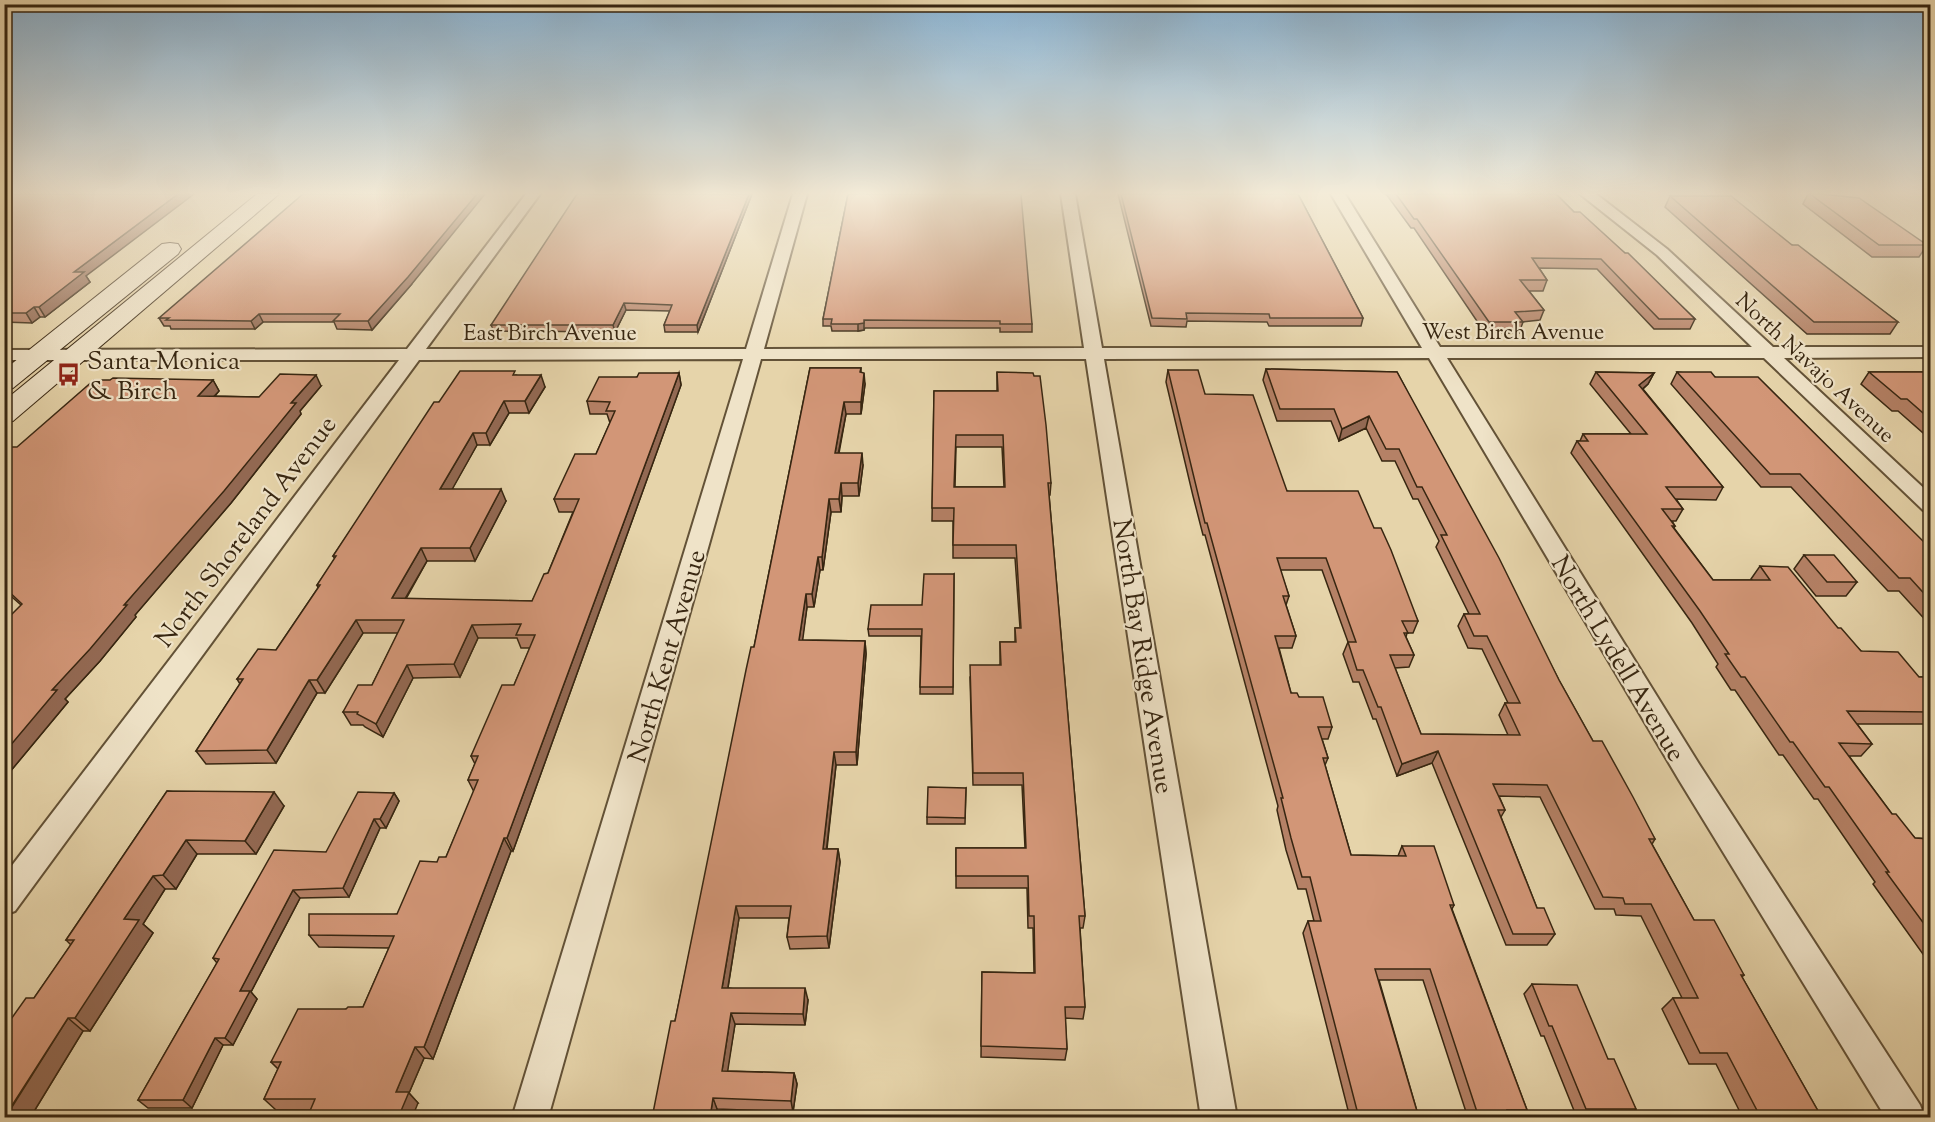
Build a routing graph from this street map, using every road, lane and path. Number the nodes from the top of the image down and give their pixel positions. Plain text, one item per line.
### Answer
1 (173, 246) edge
2 (206, 246) edge
3 (494, 246) edge
4 (785, 246) edge
5 (1077, 246) edge
6 (1370, 246) edge
7 (1655, 246) edge
8 (1767, 352) junction
9 (1930, 352) edge
10 (77, 354) junction
11 (413, 354) junction
12 (1435, 354) junction
13 (4, 355) edge
14 (39, 355) junction
15 (754, 355) junction
16 (1096, 355) junction
17 (4, 383) edge
18 (4, 415) edge
19 (1930, 505) edge
20 (4, 902) edge
21 (530, 1118) edge
22 (1219, 1118) edge
23 (1907, 1118) edge

1 - 14 street
2 - 10 street
3 - 11 street, North Shoreland Avenue
4 - 15 street, North Kent Avenue
5 - 16 street, North Bay Ridge Avenue
6 - 12 street, North Lydell Avenue
7 - 8 street, North Navajo Avenue
8 - 9 street, West Birch Avenue
8 - 12 street, West Birch Avenue
8 - 19 street, North Navajo Avenue
10 - 11 street, East Birch Avenue
10 - 14 street, East Birch Avenue
10 - 18 street
11 - 15 street, East Birch Avenue
11 - 20 street, North Shoreland Avenue
12 - 16 street, West Birch Avenue
12 - 23 street, North Lydell Avenue
13 - 14 street, East Birch Avenue
14 - 17 street
15 - 16 street, East Birch Avenue
15 - 21 street, North Kent Avenue
16 - 22 street, North Bay Ridge Avenue

